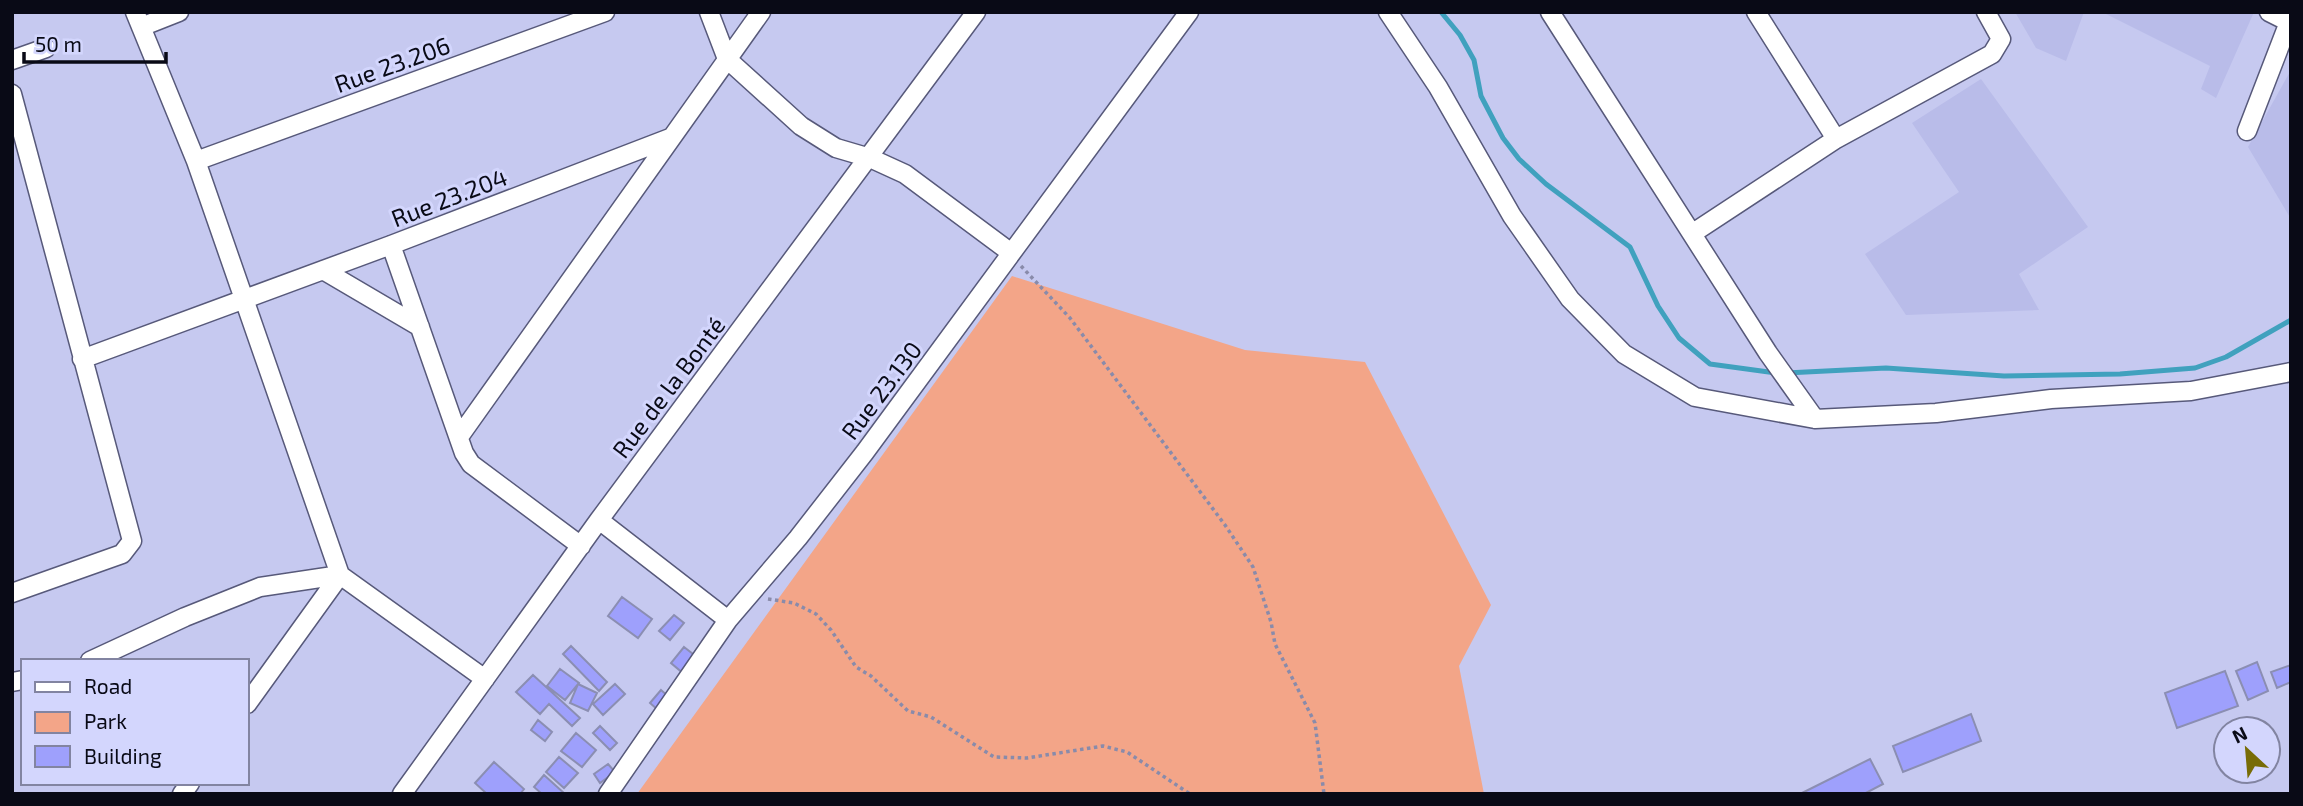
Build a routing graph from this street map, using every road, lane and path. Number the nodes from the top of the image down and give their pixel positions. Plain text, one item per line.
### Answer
1 (179, 12) edge
2 (605, 12) edge
3 (709, 12) edge
4 (761, 12) edge
5 (976, 12) edge
6 (1189, 12) edge
7 (1388, 12) edge
8 (1550, 12) edge
9 (1756, 12) edge
10 (1986, 12) edge
11 (2269, 12) edge
12 (138, 20) edge
13 (2290, 20) edge
14 (46, 48) dead end
15 (727, 59) junction
16 (12, 60) edge
17 (12, 94) edge
18 (2247, 131) dead end
19 (670, 138) junction
20 (1836, 139) junction
21 (870, 158) junction
22 (196, 161) junction
23 (1693, 233) junction
24 (391, 245) junction
25 (1010, 252) junction
26 (323, 271) junction
27 (244, 298) junction
28 (420, 327) junction
29 (82, 359) junction
30 (2291, 372) edge
31 (1815, 419) junction
32 (459, 437) junction
33 (599, 520) junction
34 (581, 546) junction
35 (340, 575) junction
36 (12, 593) edge
37 (749, 595) junction
38 (728, 620) junction
39 (94, 659) edge
40 (485, 679) junction
41 (248, 703) edge
42 (402, 794) edge
43 (608, 794) edge
44 (1190, 794) edge
45 (1324, 794) edge

1 - 12 street
2 - 22 street, Rue 23.206
3 - 15 street
4 - 15 street
5 - 21 street, Rue de la Bonté
6 - 25 street, Rue 23.130
7 - 31 street
8 - 23 street
9 - 20 street
10 - 20 street
11 - 13 street
12 - 22 street
13 - 18 street
14 - 16 street
15 - 19 street
15 - 21 street
17 - 29 street
19 - 24 street, Rue 23.204
19 - 32 street
20 - 23 street
21 - 25 street
21 - 33 street, Rue de la Bonté
22 - 27 street
23 - 31 street
24 - 26 street, Rue 23.204
24 - 28 street
25 - 37 street, Rue 23.130
25 - 45 path
26 - 27 street, Rue 23.204
26 - 28 street
27 - 29 street, Rue 23.204
27 - 35 street
28 - 32 street
29 - 36 street
30 - 31 street
32 - 34 street
33 - 34 street, Rue de la Bonté
33 - 38 street
34 - 40 street, Rue de la Bonté
35 - 39 street
35 - 40 street
35 - 41 street
37 - 38 street, Rue 23.130
37 - 44 path
38 - 43 street, Rue 23.130
40 - 42 street, Rue de la Bonté

